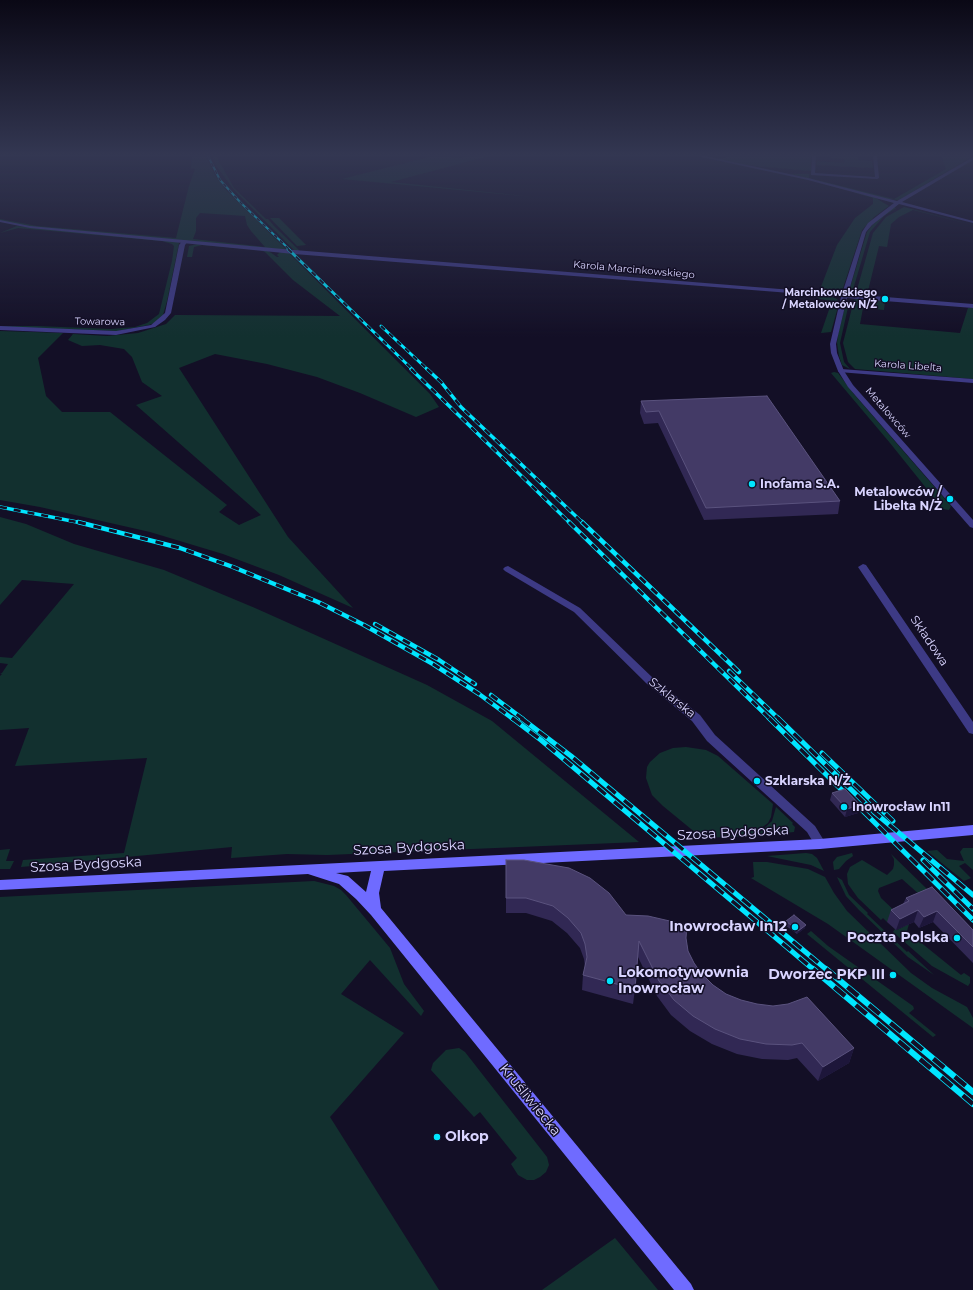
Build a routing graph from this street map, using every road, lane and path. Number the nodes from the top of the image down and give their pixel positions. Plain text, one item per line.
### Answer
1 (878, 216) edge
2 (950, 216) edge
3 (0, 221) edge
4 (973, 222) edge
5 (185, 241) junction
6 (845, 296) junction
7 (973, 306) edge
8 (0, 328) edge
9 (841, 371) junction
10 (973, 380) edge
11 (973, 525) edge
12 (863, 567) dead end
13 (508, 569) dead end
14 (973, 730) edge
15 (973, 830) edge
16 (820, 844) junction
17 (379, 866) junction
18 (307, 869) junction
19 (0, 885) edge
20 (376, 910) junction
21 (685, 1290) edge

1 - 6 street, Metalowców
2 - 4 street
3 - 5 street, Karola Marcinkowskiego
5 - 6 street, Karola Marcinkowskiego
5 - 8 street, Towarowa
6 - 7 street, Karola Marcinkowskiego
6 - 9 street, Metalowców
9 - 10 street, Karola Libelta
9 - 11 street, Metalowców
12 - 14 street, Składowa
13 - 16 street, Szklarska
15 - 16 main road, Szosa Bydgoska
16 - 17 main road, Szosa Bydgoska
17 - 18 main road, Szosa Bydgoska
17 - 20 main road, Kruśliwiecka
18 - 19 main road, Szosa Bydgoska
18 - 20 main road, Kruśliwiecka
20 - 21 main road, Kruśliwiecka

